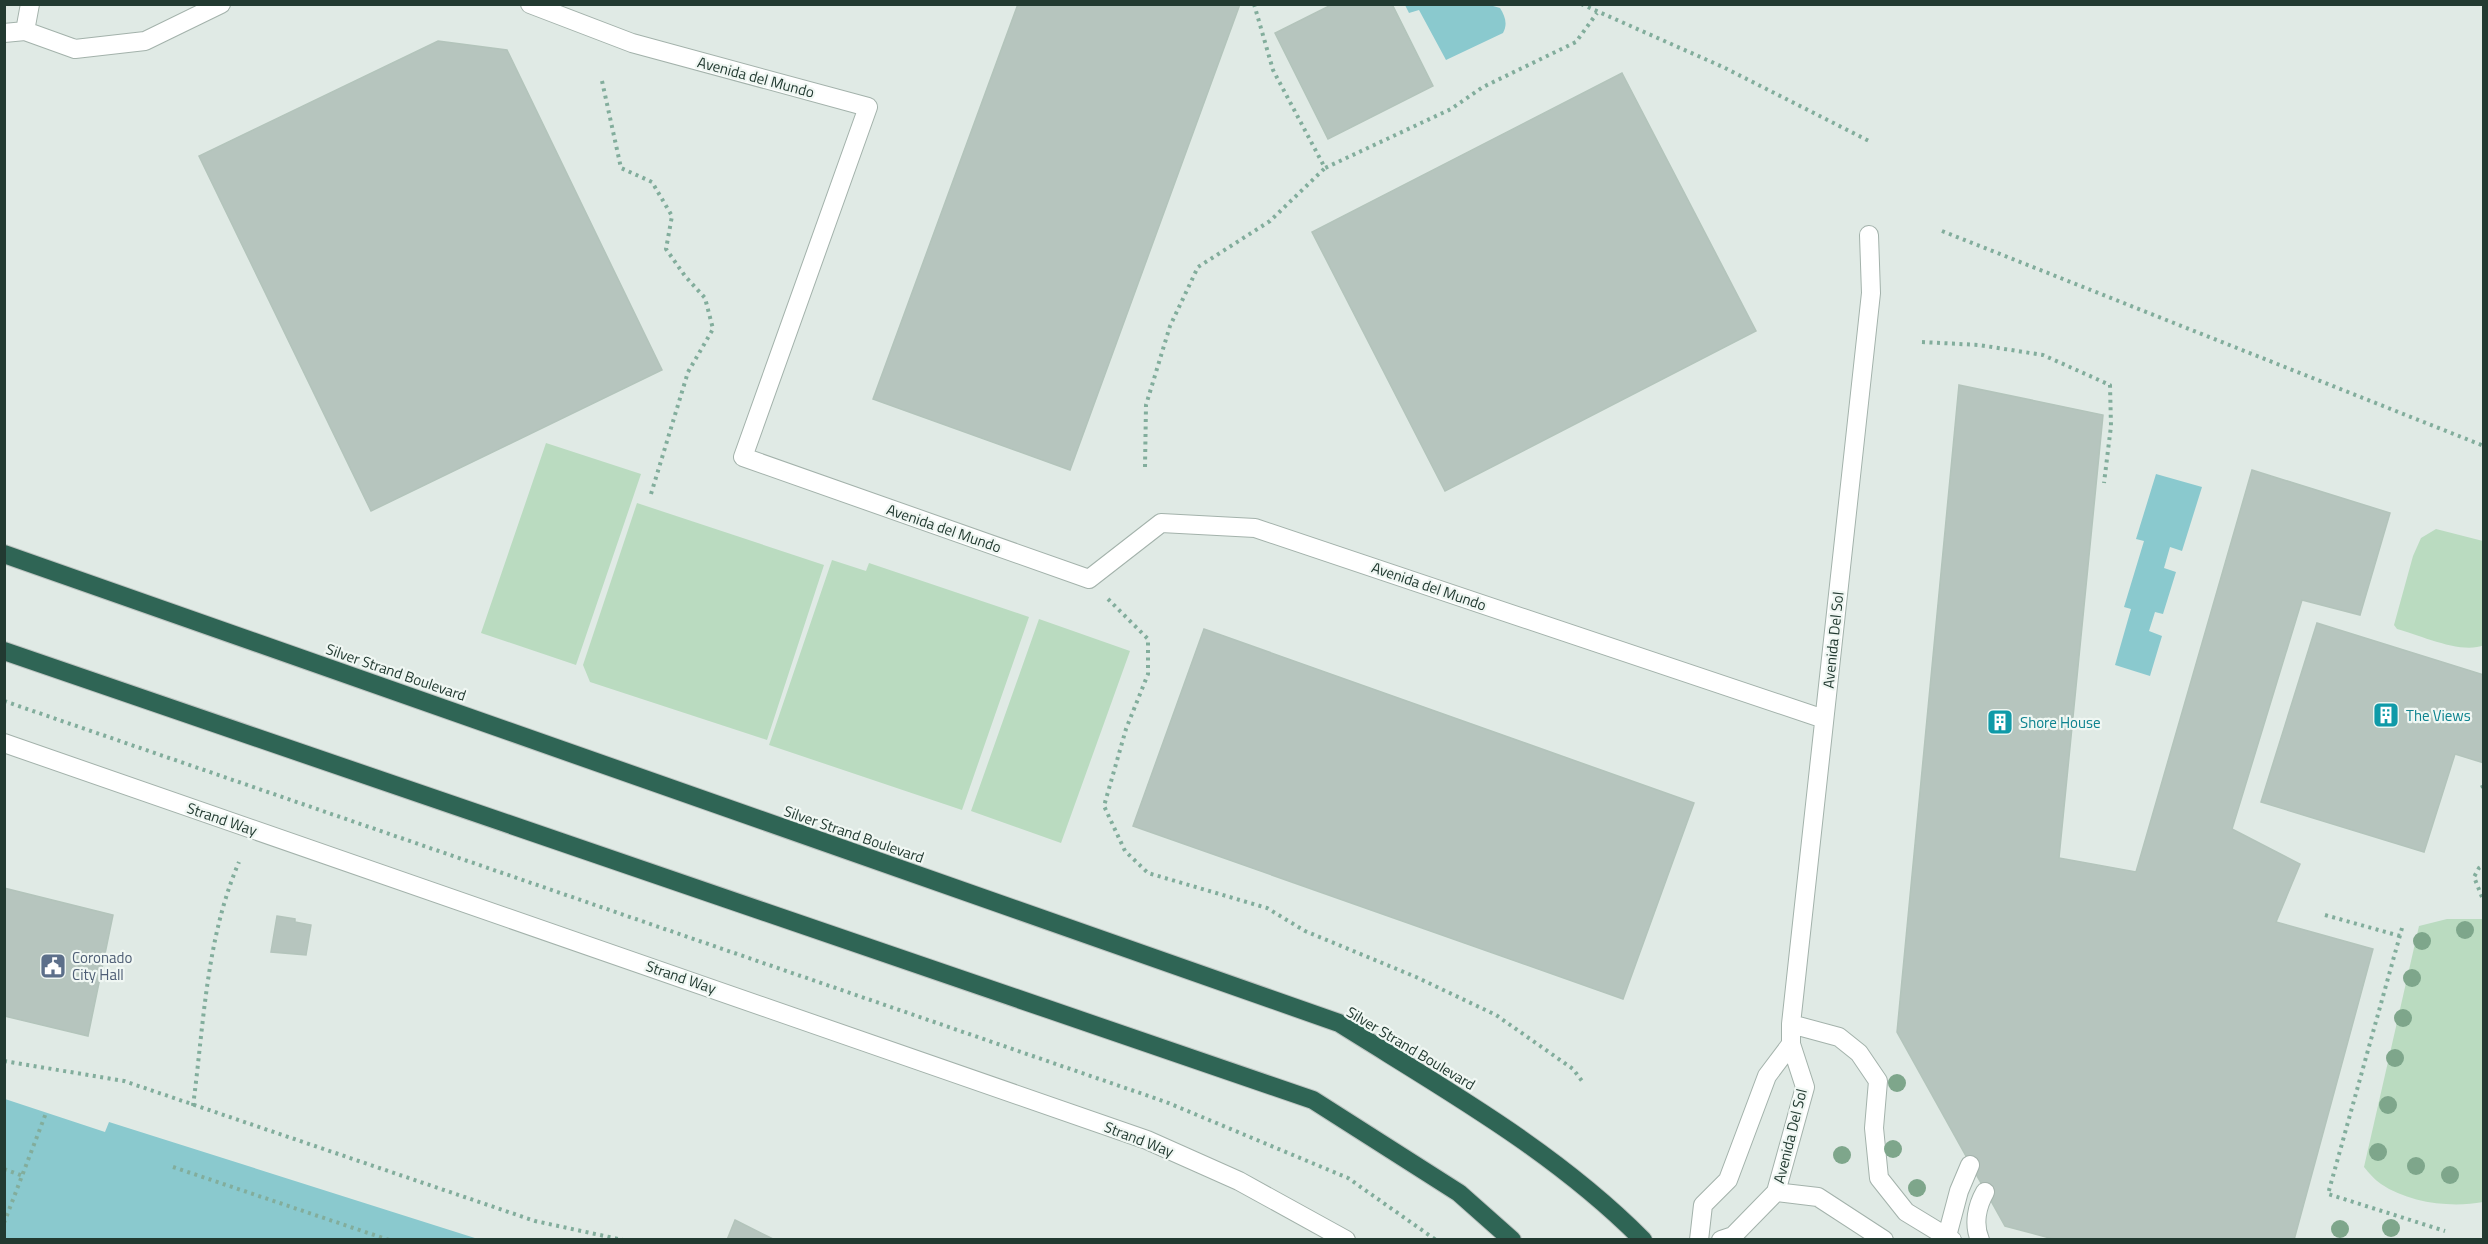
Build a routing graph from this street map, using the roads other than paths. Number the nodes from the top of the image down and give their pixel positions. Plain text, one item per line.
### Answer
1 (30, 4) edge
2 (221, 4) edge
3 (530, 4) edge
4 (25, 31) junction
5 (4, 33) edge
6 (1869, 235) dead end
7 (4, 554) edge
8 (4, 651) edge
9 (1824, 719) junction
10 (4, 743) edge
11 (1791, 1024) junction
12 (1791, 1044) junction
13 (1970, 1165) dead end
14 (1776, 1192) junction
15 (1985, 1192) dead end
16 (1949, 1238) edge
17 (1346, 1239) edge
18 (1512, 1239) edge
19 (1643, 1239) edge
20 (1699, 1239) edge
21 (1721, 1239) edge
22 (1884, 1239) edge
23 (1980, 1239) edge

1 - 4 street
2 - 4 street
3 - 9 street, Avenida del Mundo
4 - 5 street
6 - 9 street, Avenida Del Sol
7 - 19 highway, Silver Strand Boulevard
8 - 18 highway
9 - 11 street, Avenida Del Sol
10 - 17 street, Strand Way
11 - 12 street, Avenida Del Sol
11 - 16 street
12 - 14 street, Avenida Del Sol
12 - 20 street
13 - 16 street
14 - 21 street, Avenida Del Sol
14 - 22 street
15 - 23 street

